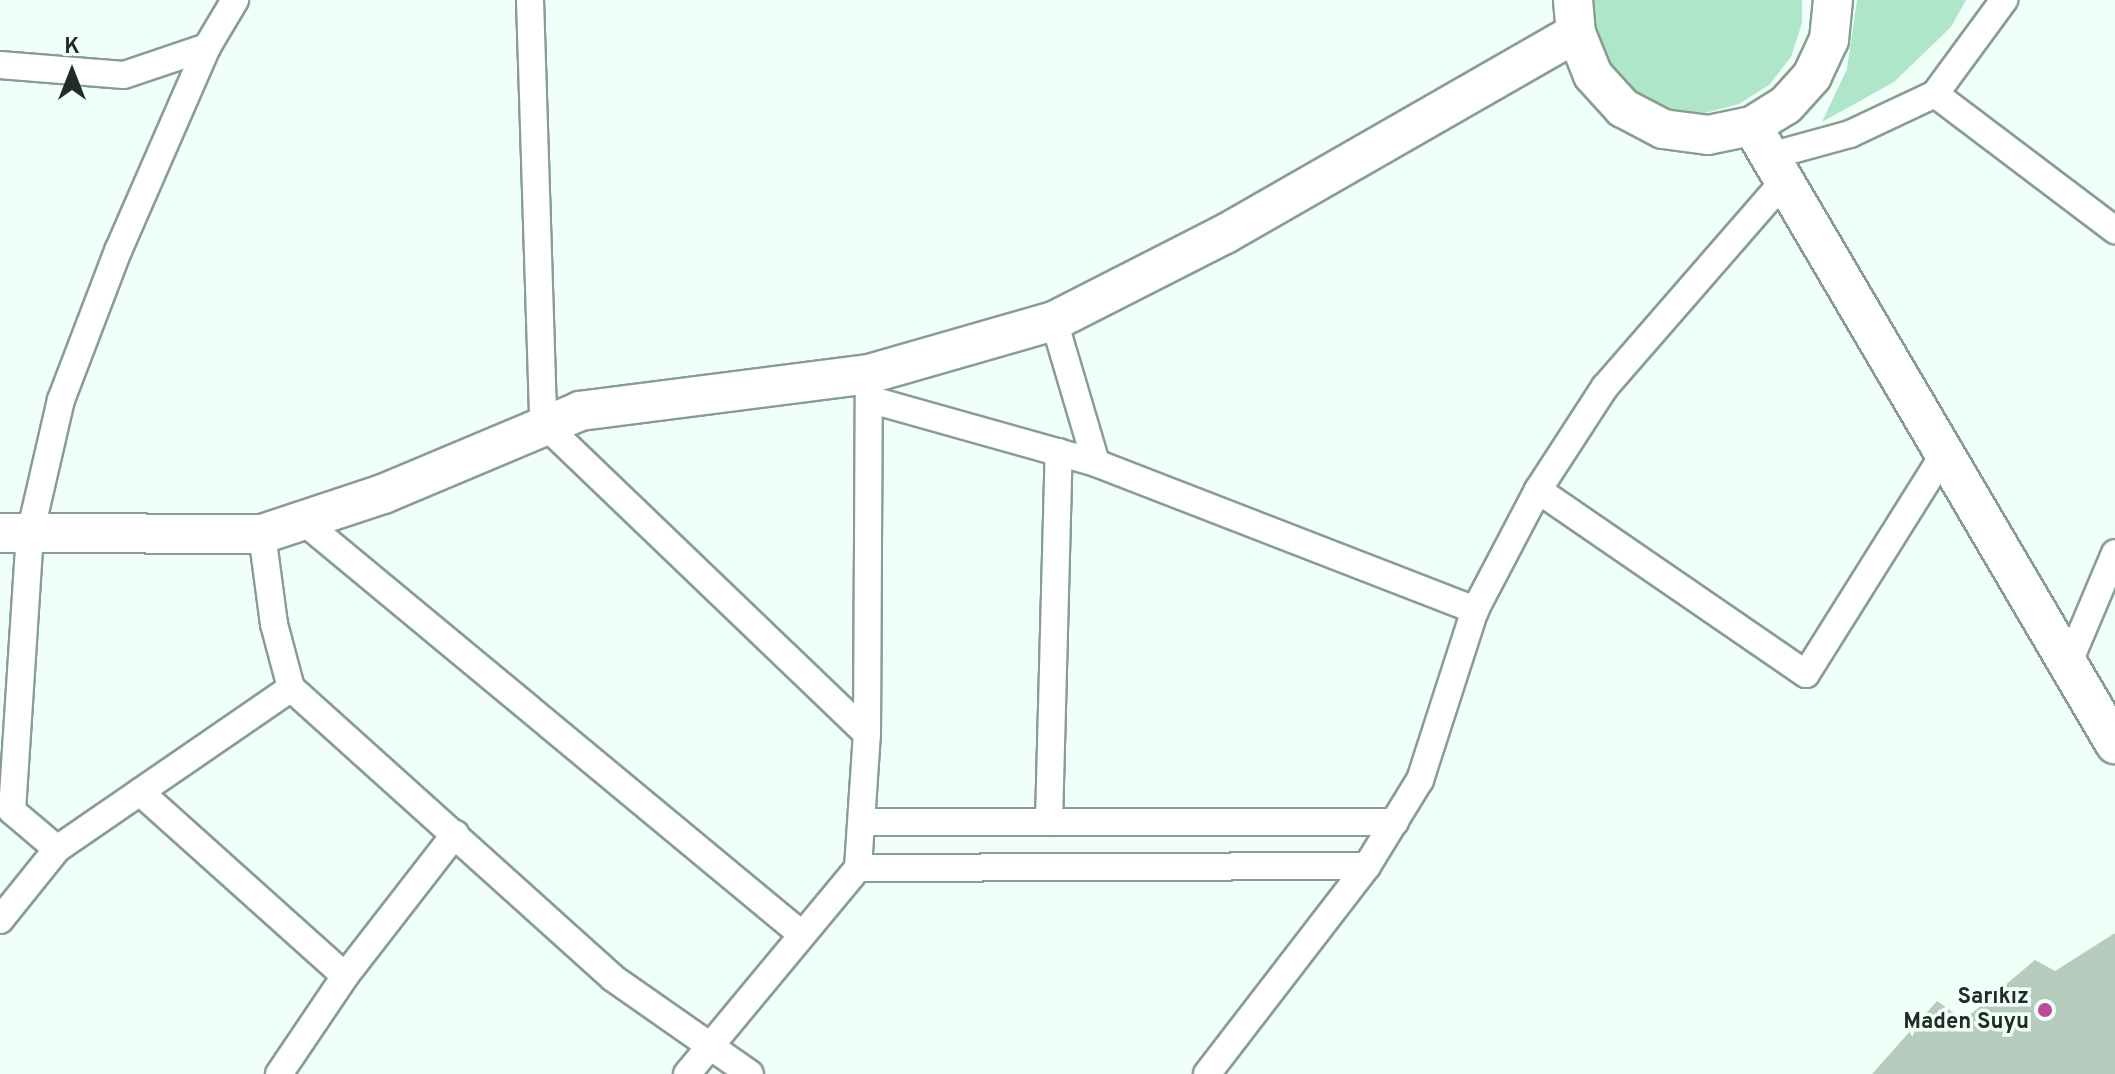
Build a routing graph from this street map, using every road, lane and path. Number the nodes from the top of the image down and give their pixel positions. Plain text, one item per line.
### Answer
1 (235, 0) edge
2 (530, 0) edge
3 (1833, 0) edge
4 (2004, 0) edge
5 (1574, 16) edge
6 (207, 47) junction
7 (0, 65) edge
8 (1935, 94) junction
9 (1769, 154) junction
10 (2115, 230) edge
11 (1054, 321) junction
12 (870, 387) junction
13 (543, 423) junction
14 (1946, 451) junction
15 (1059, 452) junction
16 (1096, 463) junction
17 (1538, 490) junction
18 (303, 521) junction
19 (15, 534) edge
20 (262, 534) junction
21 (2115, 553) edge
22 (1475, 610) junction
23 (2069, 662) junction
24 (291, 688) junction
25 (867, 734) junction
26 (2115, 744) edge
27 (140, 792) junction
28 (6, 812) edge
29 (863, 822) junction
30 (1049, 822) junction
31 (1395, 822) junction
32 (455, 834) junction
33 (57, 849) junction
34 (1367, 866) junction
35 (858, 868) junction
36 (0, 920) edge
37 (800, 933) junction
38 (345, 976) junction
39 (710, 1042) junction
40 (279, 1074) edge
41 (687, 1074) edge
42 (750, 1074) edge
43 (1207, 1074) edge

1 - 6 street
2 - 13 street
3 - 9 street
4 - 8 street
5 - 9 street
5 - 11 street
6 - 7 street
6 - 19 street
8 - 9 street
8 - 10 street
9 - 14 street
9 - 17 street
11 - 12 street
11 - 16 street
12 - 13 street
12 - 15 street
12 - 25 street
13 - 18 street
13 - 25 street
14 - 17 street
14 - 23 street
15 - 16 street
15 - 30 street
16 - 22 street
17 - 22 street
18 - 20 street
18 - 37 street
19 - 20 street
19 - 28 street
20 - 24 street
21 - 23 street
22 - 31 street
23 - 26 street
24 - 27 street
24 - 32 street
25 - 29 street
27 - 33 street
27 - 38 street
28 - 33 street
29 - 30 street
29 - 35 street
30 - 31 street
31 - 34 street
32 - 38 street
32 - 39 street
33 - 36 street
34 - 35 street
34 - 43 street
35 - 37 street
37 - 39 street
38 - 40 street
39 - 41 street
39 - 42 street

